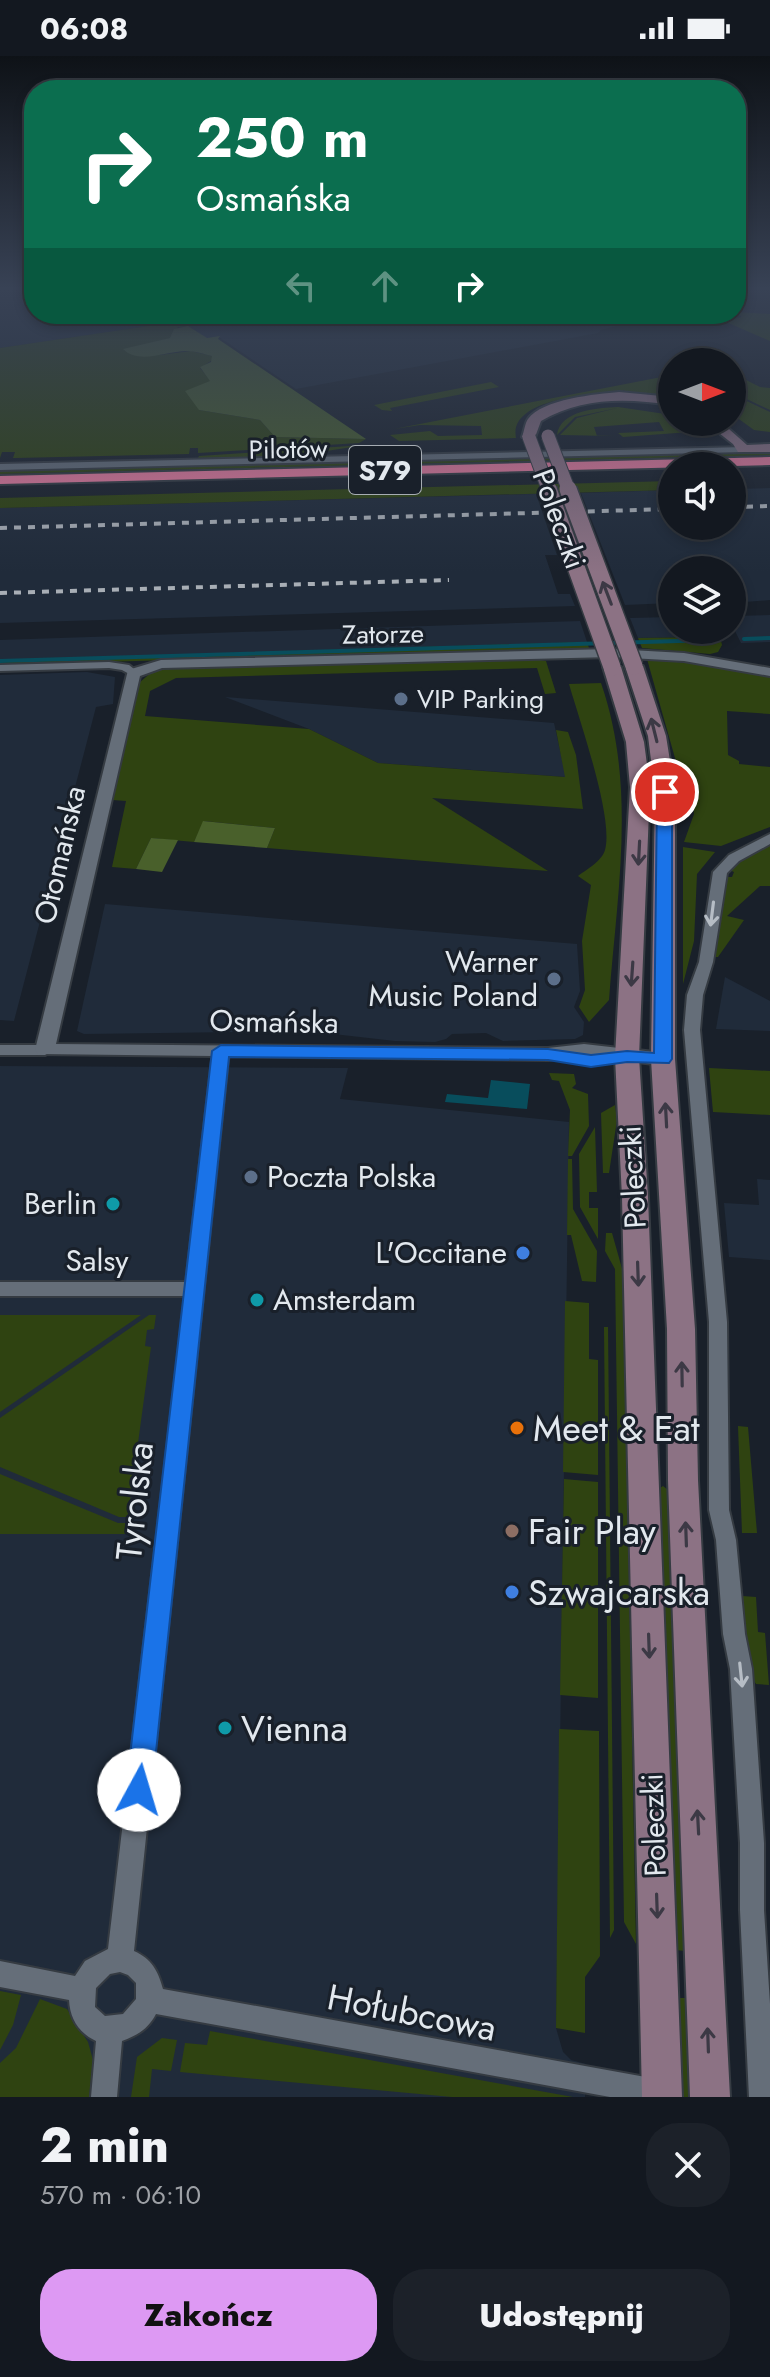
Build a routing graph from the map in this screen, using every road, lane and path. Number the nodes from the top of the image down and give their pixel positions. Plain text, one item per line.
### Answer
1 (658, 400) edge
2 (658, 407) edge
3 (729, 436) edge
4 (740, 436) edge
5 (770, 440) edge
6 (740, 445) junction
7 (770, 448) edge
8 (770, 461) edge
9 (0, 467) edge
10 (770, 472) edge
11 (746, 473) edge
12 (658, 474) edge
13 (0, 480) edge
14 (0, 492) edge
15 (0, 668) edge
16 (770, 672) edge
17 (133, 673) junction
18 (770, 838) edge
19 (0, 1050) edge
20 (45, 1050) junction
21 (221, 1051) junction
22 (627, 1057) junction
23 (663, 1059) junction
24 (0, 1289) edge
25 (194, 1289) junction
26 (120, 1959) junction
27 (0, 1974) edge
28 (82, 1990) junction
29 (150, 2000) junction
30 (110, 2032) junction
31 (662, 2095) edge
32 (104, 2097) edge
33 (710, 2097) edge
34 (762, 2097) edge

1 -> 22 main road, Poleczki, bridge
23 -> 2 main road, Poleczki, bridge
3 - 6 main road
4 - 6 main road
5 - 6 main road
6 - 7 main road
6 - 9 street
8 - 13 highway, Pilotów / S79
10 - 11 highway
12 - 14 highway, Pilotów / S79
15 - 17 street, Zatorze
16 - 17 street, Zatorze
17 - 20 street, Otomańska
18 -> 34 street
19 - 20 street, Osmańska
20 - 21 street, Osmańska
21 - 22 street, Osmańska
21 - 25 street, Tyrolska
22 - 23 street, Osmańska
22 -> 31 main road, Poleczki
33 -> 23 main road, Poleczki
24 - 25 street, Salsy
25 - 26 street, Tyrolska
26 - 28 street
26 - 29 street
27 - 28 street
28 - 30 street
29 - 30 street
29 - 31 street, Hołubcowa
30 - 32 street

